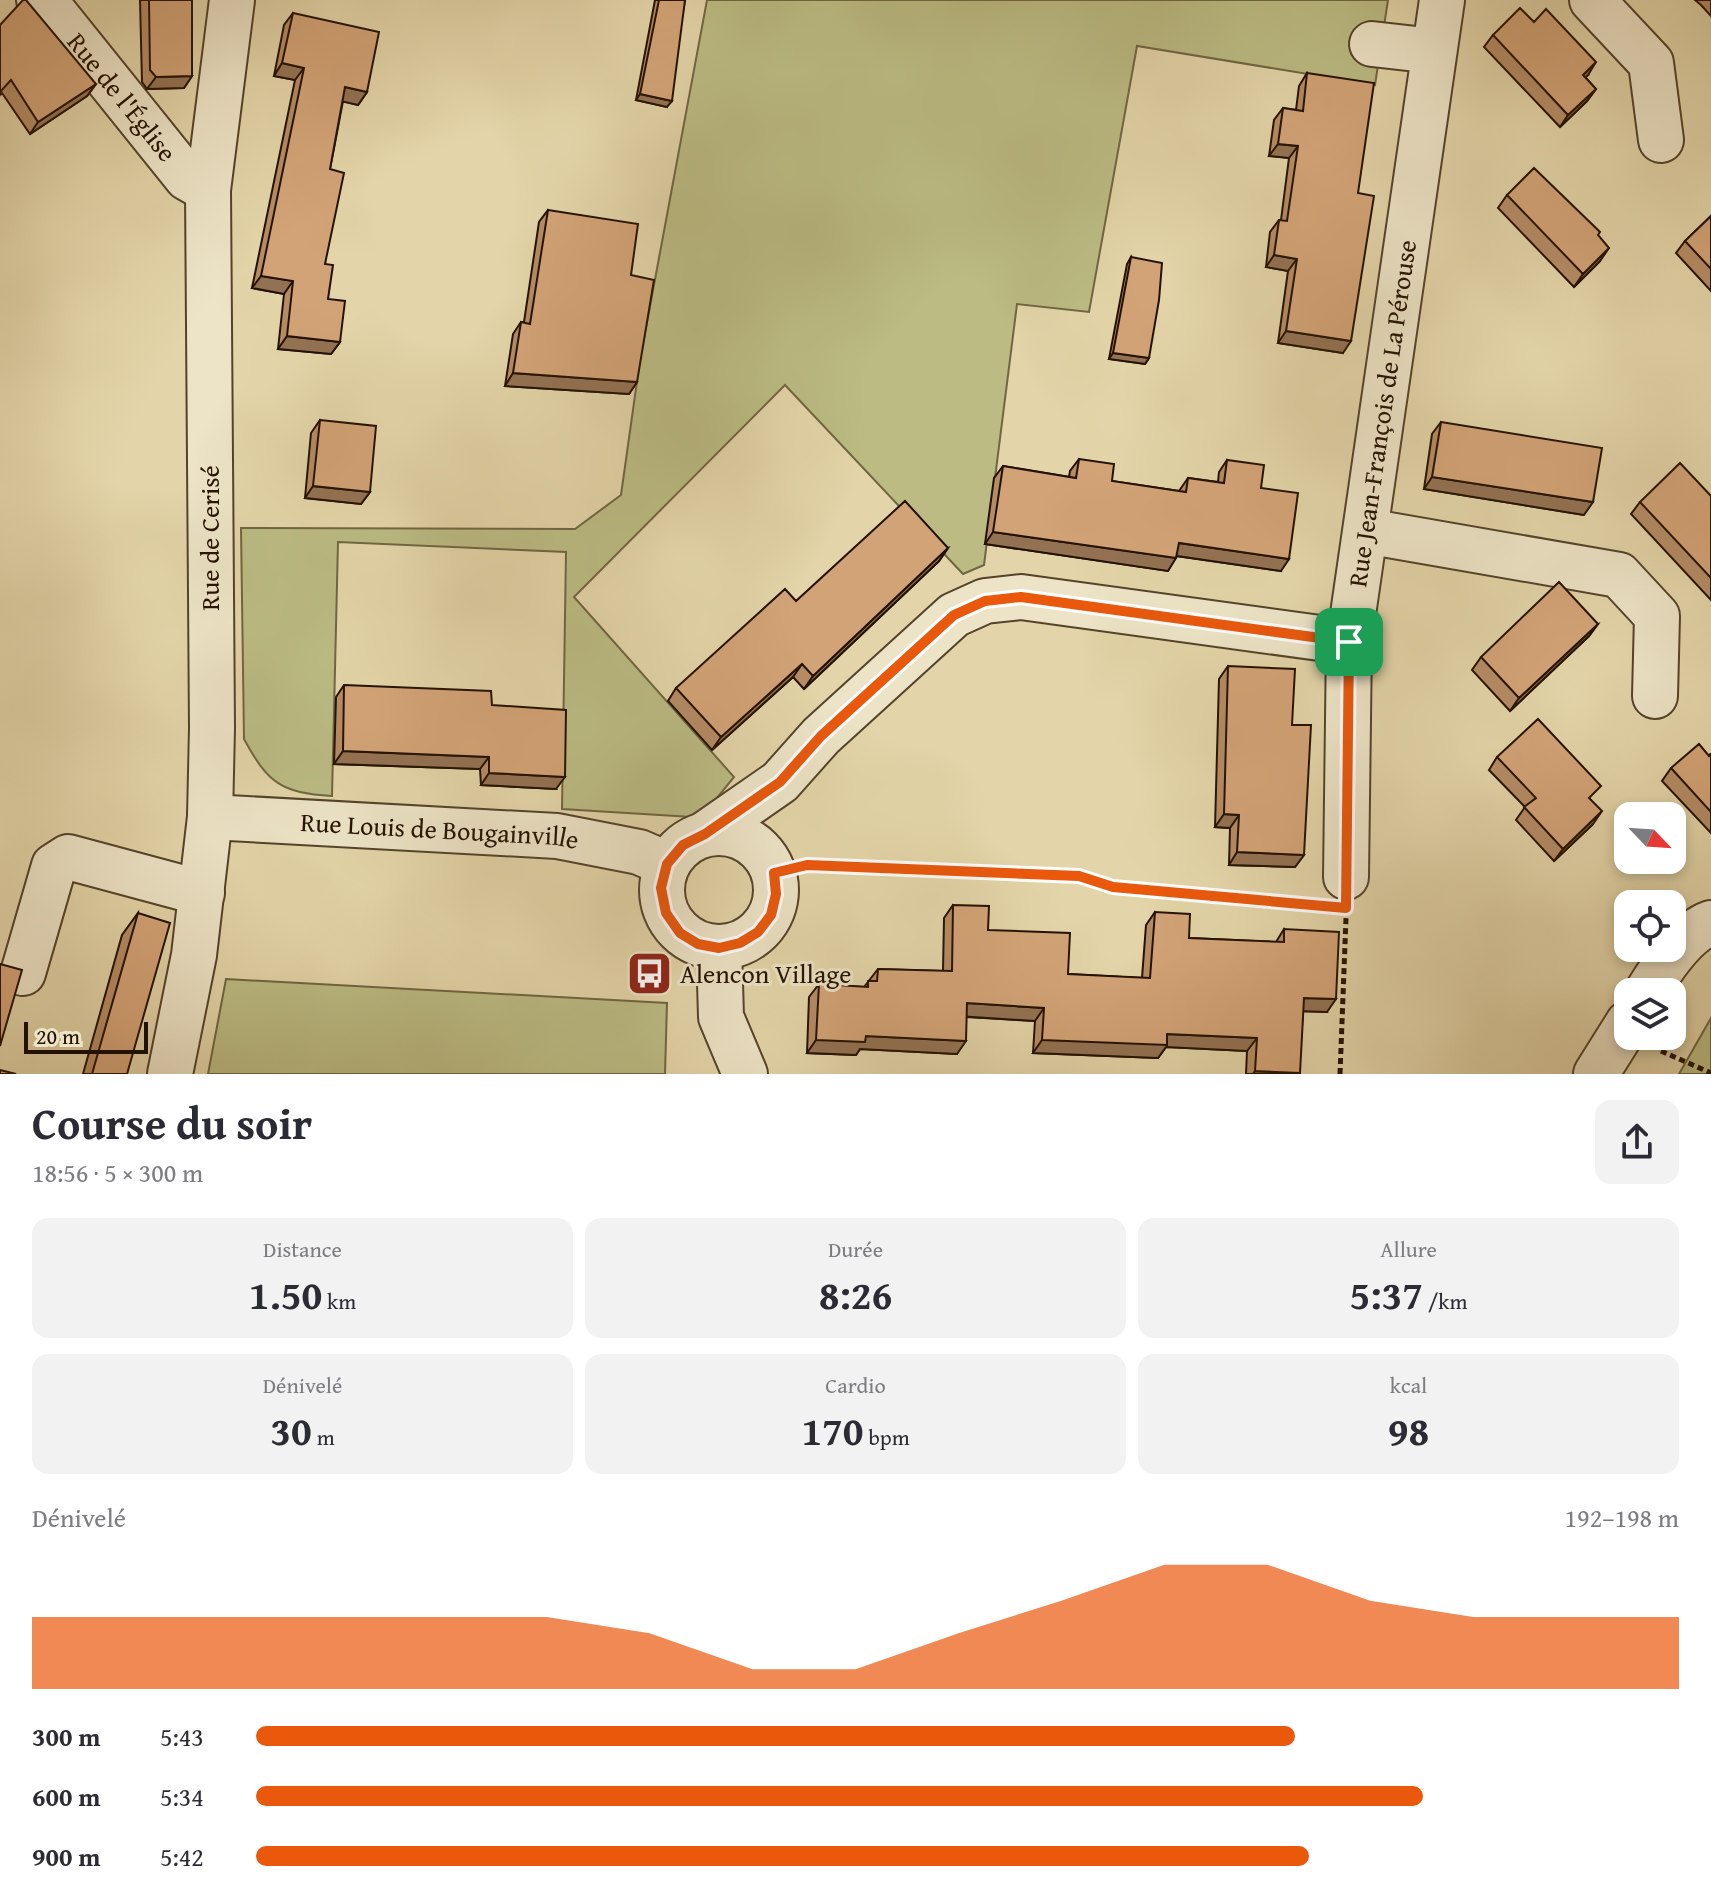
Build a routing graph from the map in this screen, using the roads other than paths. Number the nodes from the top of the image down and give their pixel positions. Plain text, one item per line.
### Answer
1 (39, 0) edge
2 (232, 0) edge
3 (1442, 0) edge
4 (1592, 0) edge
5 (1372, 44) dead end
6 (1434, 51) junction
7 (1661, 140) dead end
8 (208, 190) junction
9 (1366, 531) junction
10 (1349, 642) junction
11 (1655, 696) dead end
12 (780, 782) junction
13 (210, 817) junction
14 (705, 834) junction
15 (768, 863) junction
16 (667, 864) junction
17 (1346, 892) road end
18 (202, 893) junction
19 (1711, 923) edge
20 (719, 948) junction
21 (23, 973) edge
22 (1656, 978) edge
23 (1614, 1045) edge
24 (170, 1074) edge
25 (745, 1074) edge
26 (1596, 1074) edge

1 - 8 street, Rue de l'Église
2 - 8 street, Rue de Cerisé
3 - 6 street, Rue Jean-François de La Pérouse
4 - 7 street
5 - 6 street
6 - 9 street, Rue Jean-François de La Pérouse
8 - 13 street, Rue de Cerisé
9 - 10 street, Rue Jean-François de La Pérouse
9 - 11 street
10 - 12 street
10 - 17 street, Rue Jean-François de La Pérouse
12 - 14 street
12 - 15 street
13 - 16 street, Rue Louis de Bougainville
13 - 18 street, Rue de Cerisé
14 - 15 street
14 - 16 street
15 - 20 street
16 - 20 street
18 - 21 street
18 - 24 street, Rue de Cerisé
19 - 22 street
20 - 25 street
23 - 26 street

